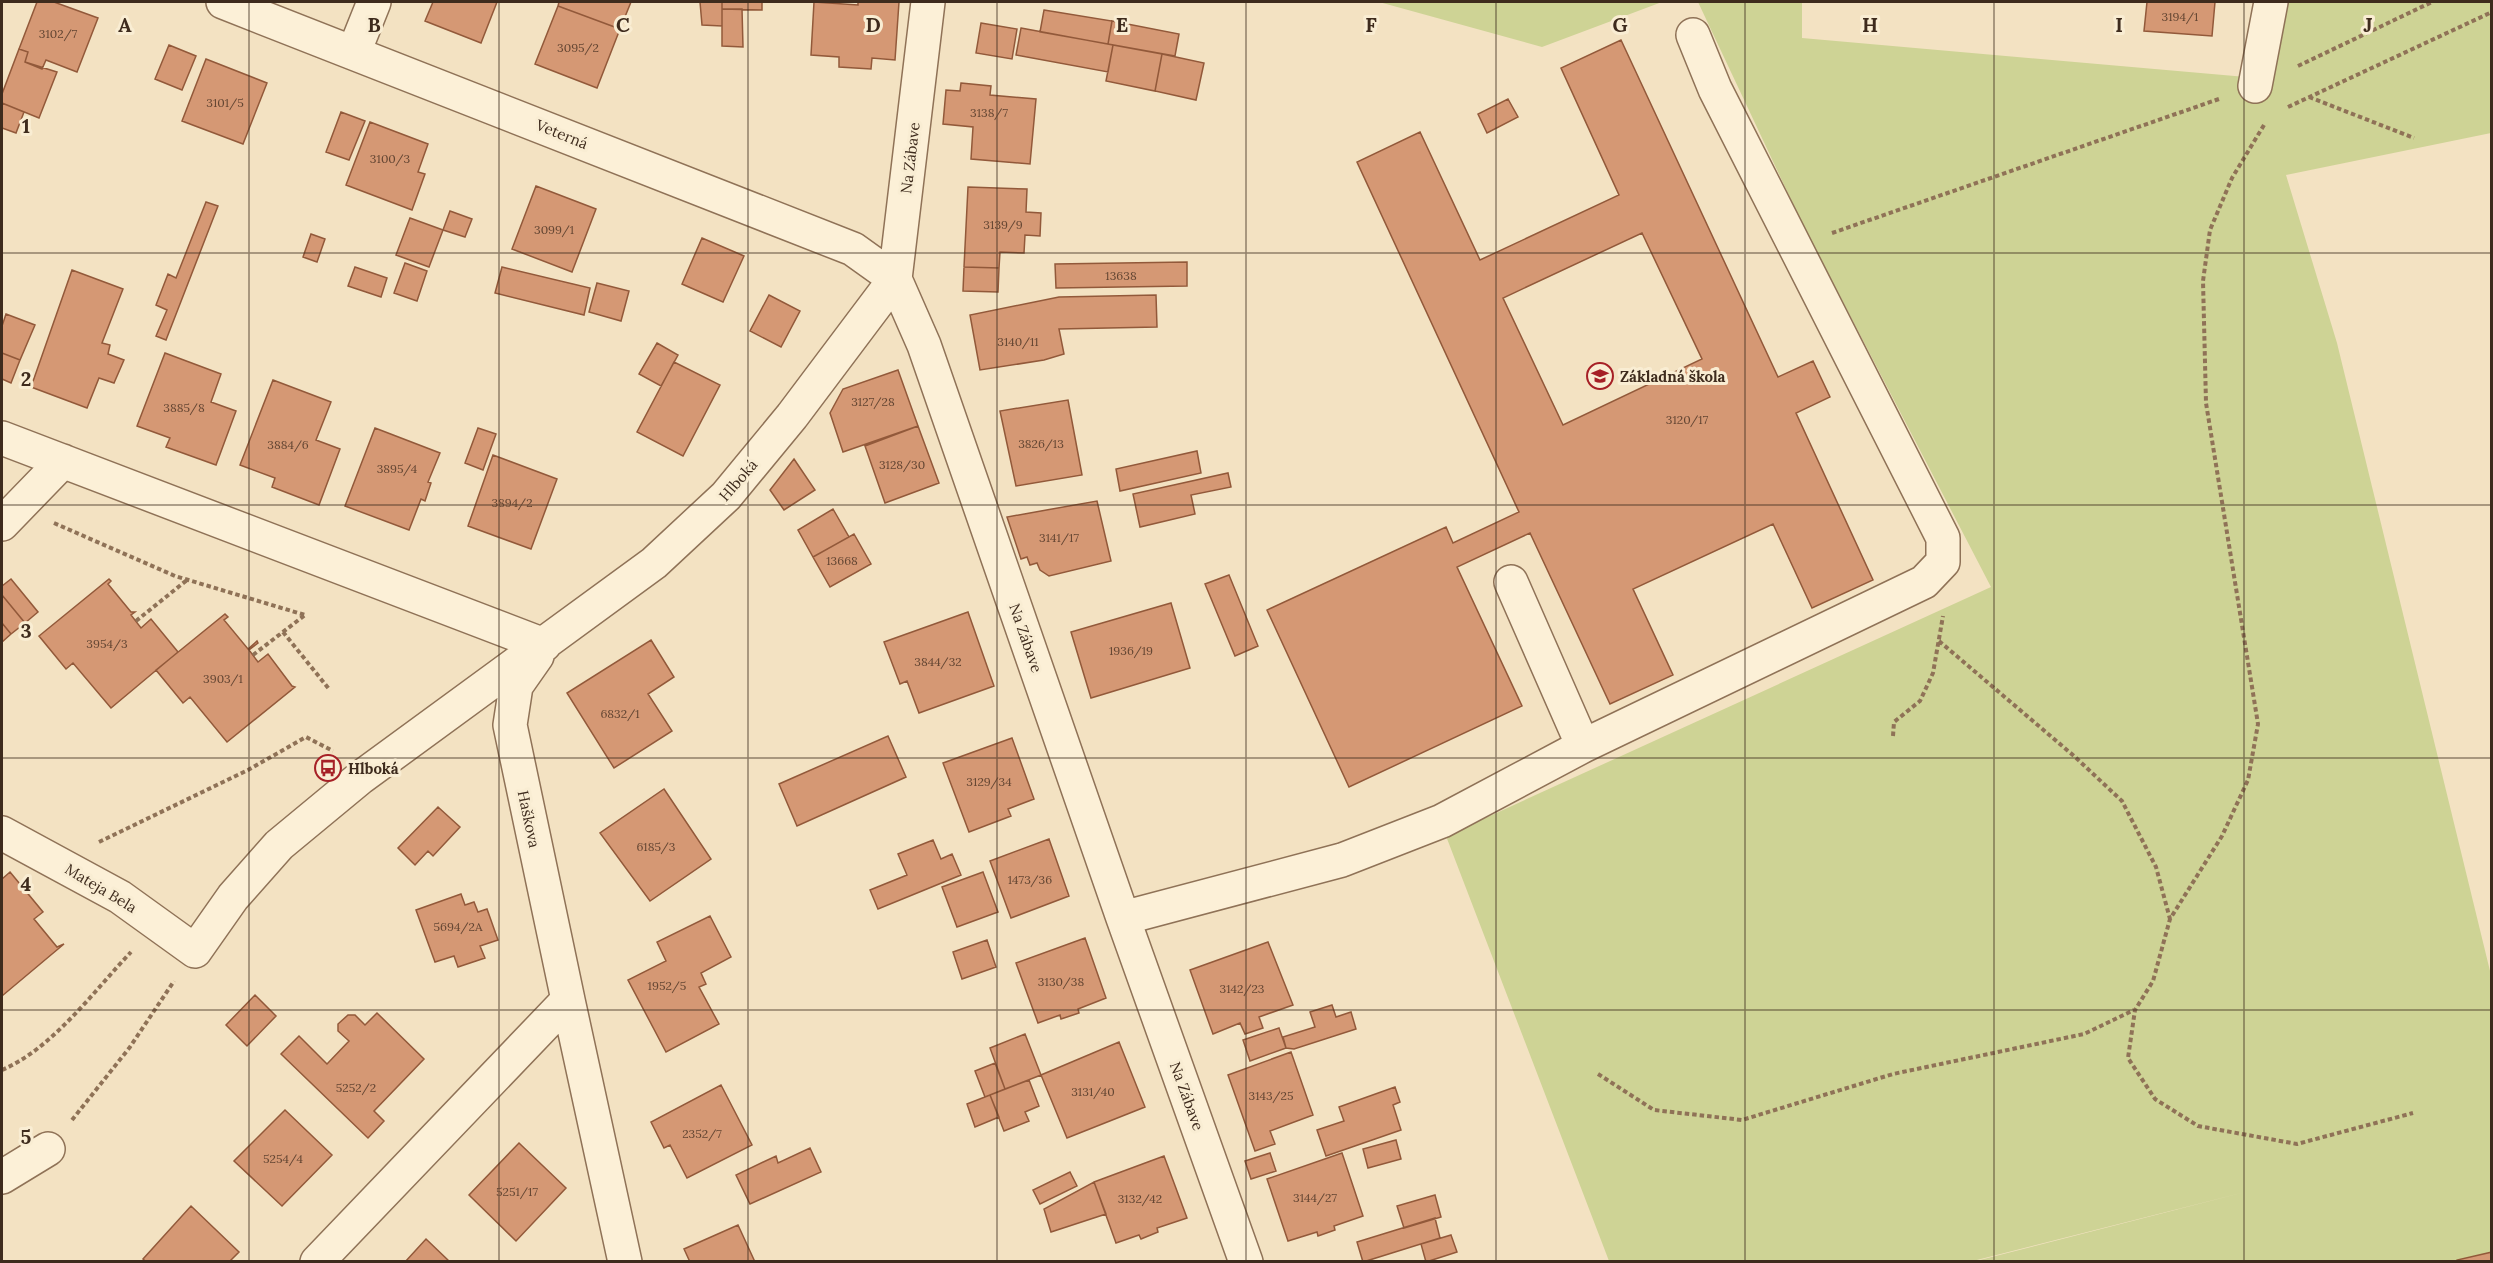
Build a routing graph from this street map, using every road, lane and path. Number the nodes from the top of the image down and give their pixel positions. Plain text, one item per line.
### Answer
1 (223, 2) edge
2 (374, 2) edge
3 (928, 2) edge
4 (2271, 2) edge
5 (2432, 2) edge
6 (2492, 12) edge
7 (1694, 34) dead end
8 (354, 52) junction
9 (2255, 86) junction
10 (2308, 97) junction
11 (2283, 109) dead end
12 (2270, 118) dead end
13 (2414, 138) dead end
14 (1844, 229) dead end
15 (895, 279) junction
16 (2, 438) edge
17 (63, 461) junction
18 (9, 515) edge
19 (1942, 562) junction
20 (188, 579) junction
21 (1511, 582) dead end
22 (136, 621) dead end
23 (283, 632) junction
24 (1939, 641) junction
25 (544, 645) junction
26 (253, 656) dead end
27 (328, 689) dead end
28 (1893, 736) dead end
29 (1583, 746) junction
30 (371, 770) junction
31 (2, 833) edge
32 (46, 855) junction
33 (1123, 918) junction
34 (2170, 919) junction
35 (157, 924) junction
36 (195, 951) junction
37 (568, 1000) junction
38 (2135, 1010) junction
39 (2, 1070) edge
40 (1598, 1074) dead end
41 (2413, 1113) dead end
42 (48, 1149) joint
43 (2, 1177) edge
44 (317, 1262) edge
45 (625, 1262) edge
46 (1246, 1262) edge

1 - 8 street, Veterná
2 - 8 street
3 - 15 street, Na Zábave
4 - 9 street
5 - 9 path
6 - 10 path
7 - 19 street
8 - 15 street, Veterná
9 - 14 path
10 - 11 path
10 - 13 path
12 - 34 path
15 - 25 street, Hlboká
15 - 33 street, Na Zábave
16 - 17 street
17 - 18 street
17 - 25 street
18 - 20 path
19 - 24 path
19 - 29 street
20 - 22 path
20 - 23 path
21 - 29 street
23 - 26 path
23 - 27 path
24 - 28 path
24 - 34 path
25 - 30 street, Hlboká
25 - 37 street, Haškova
29 - 33 street
30 - 32 path
30 - 36 street, Hlboká
31 - 32 street, Mateja Bela
32 - 35 street, Mateja Bela
33 - 46 street, Na Zábave
34 - 38 path
35 - 36 street, Mateja Bela
35 - 39 path
36 - 42 path
37 - 44 street
37 - 45 street, Haškova
38 - 40 path
38 - 41 path
42 - 43 street

